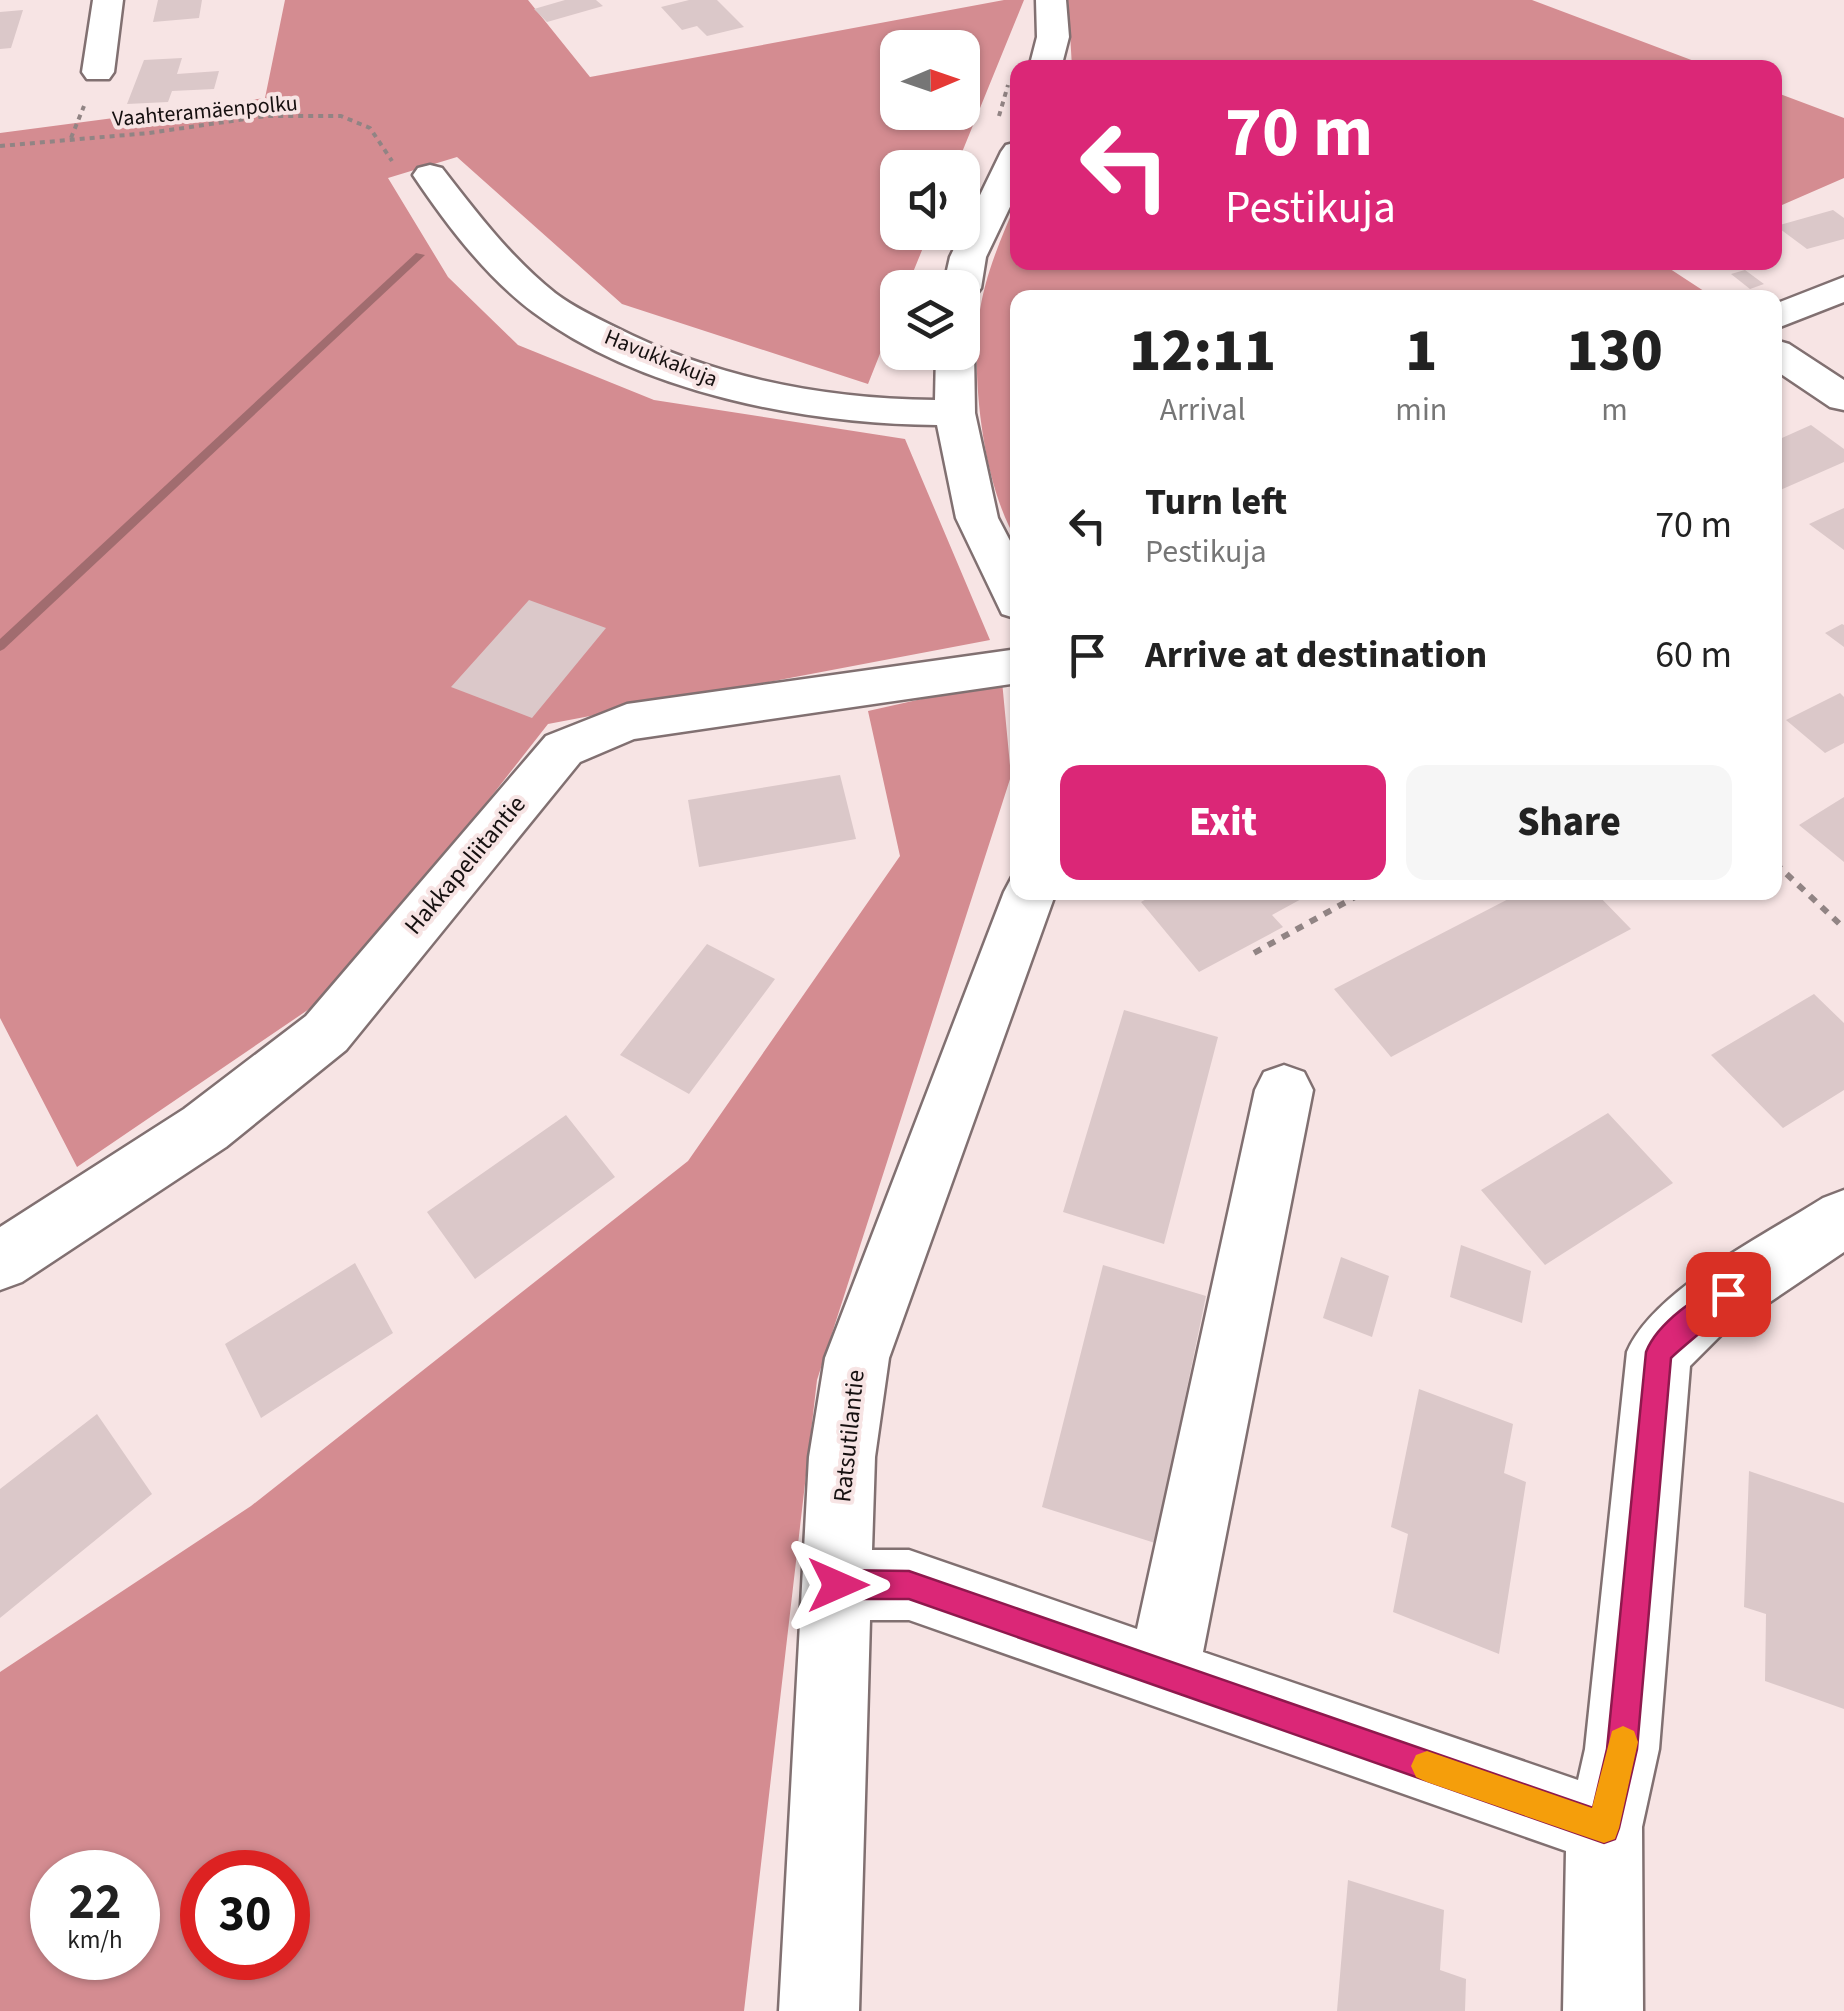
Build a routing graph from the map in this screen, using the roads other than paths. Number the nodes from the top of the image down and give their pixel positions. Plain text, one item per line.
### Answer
1 (108, 0) edge
2 (1051, 0) edge
3 (1047, 60) edge
4 (98, 72) dead end
5 (1006, 139) edge
6 (430, 175) dead end
7 (965, 270) edge
8 (1844, 288) edge
9 (1782, 315) edge
10 (1782, 357) edge
11 (955, 370) edge
12 (1844, 398) edge
13 (955, 412) junction
14 (1010, 586) edge
15 (1010, 667) edge
16 (1027, 900) edge
17 (1284, 1090) dead end
18 (1844, 1218) edge
19 (0, 1261) edge
20 (838, 1585) junction
21 (1164, 1675) junction
22 (1604, 1828) junction
23 (819, 2011) edge
24 (1602, 2011) edge

1 - 4 street
2 - 3 street
5 - 7 street
6 - 13 street, Havukkakuja
8 - 9 street
10 - 12 street
11 - 13 street
13 - 14 street
15 - 19 street, Hakkapeliitantie
16 - 20 street, Ratsutilantie
17 - 21 street
18 - 22 street
20 - 21 street
20 - 23 street, Ratsutilantie
21 - 22 street
22 - 24 street

